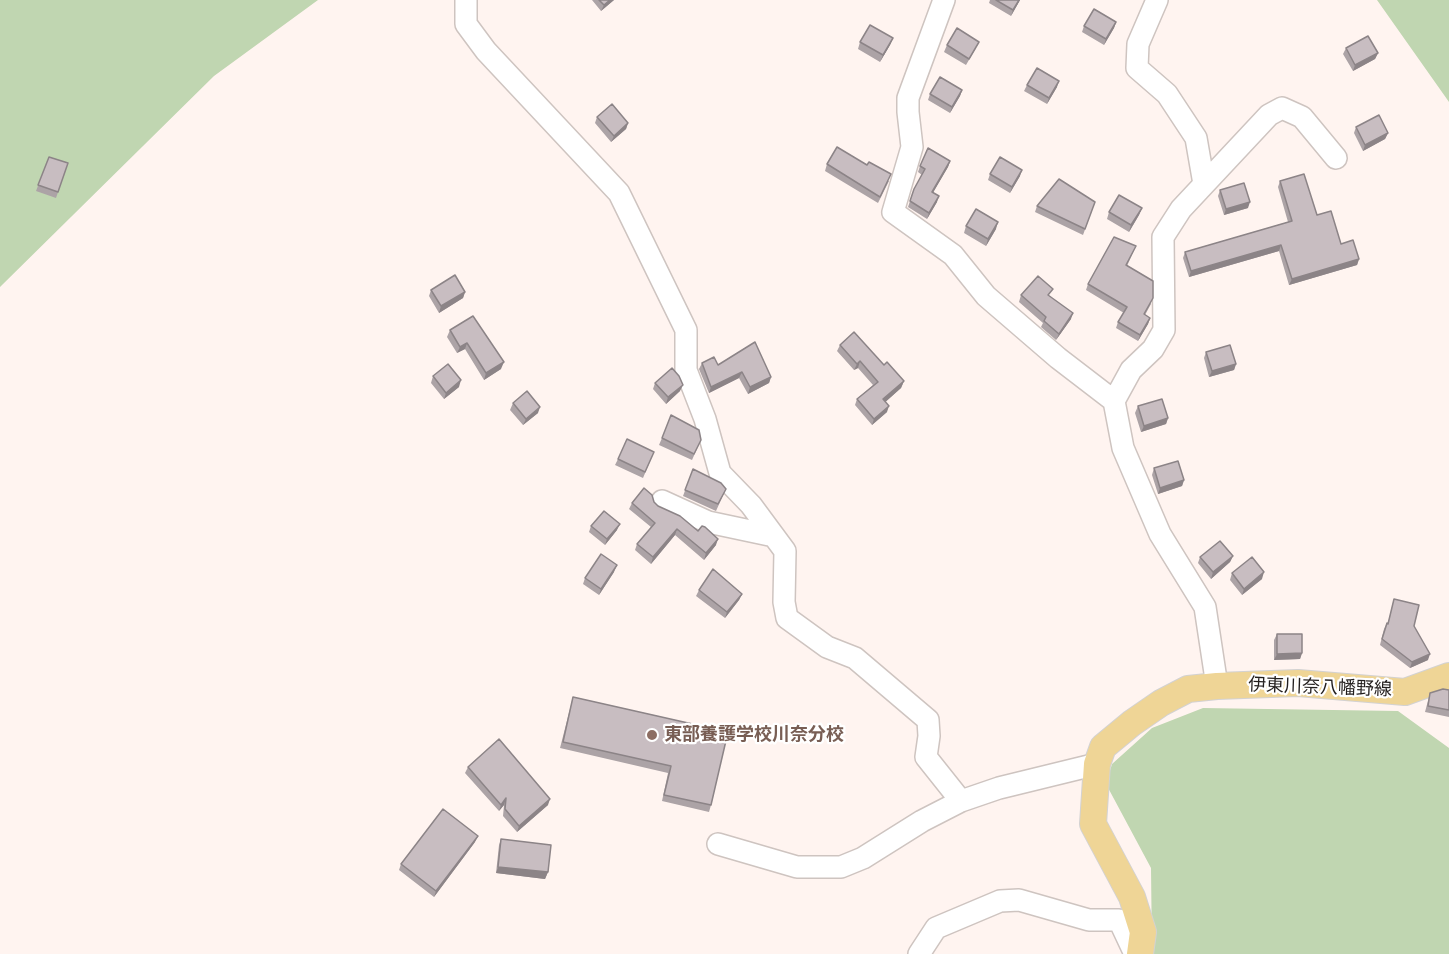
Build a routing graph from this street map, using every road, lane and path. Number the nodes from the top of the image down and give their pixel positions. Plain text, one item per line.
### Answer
1 (466, 0) edge
2 (944, 0) edge
3 (1152, 2) edge
4 (1336, 158) dead end
5 (1204, 184) junction
6 (1114, 401) junction
7 (662, 501) dead end
8 (774, 536) junction
9 (1449, 676) edge
10 (1217, 686) junction
11 (1097, 764) junction
12 (961, 801) junction
13 (718, 844) dead end
14 (919, 954) edge
15 (1135, 954) edge
16 (1140, 954) edge

1 - 8 street
2 - 6 street
3 - 5 street
4 - 5 street
5 - 6 street
6 - 10 street
7 - 8 street
8 - 12 street
9 - 10 main road, 伊東川奈八幡野線
10 - 11 main road, 伊東川奈八幡野線
11 - 12 street
11 - 16 main road, 伊東川奈八幡野線
12 - 13 street
14 - 15 street

